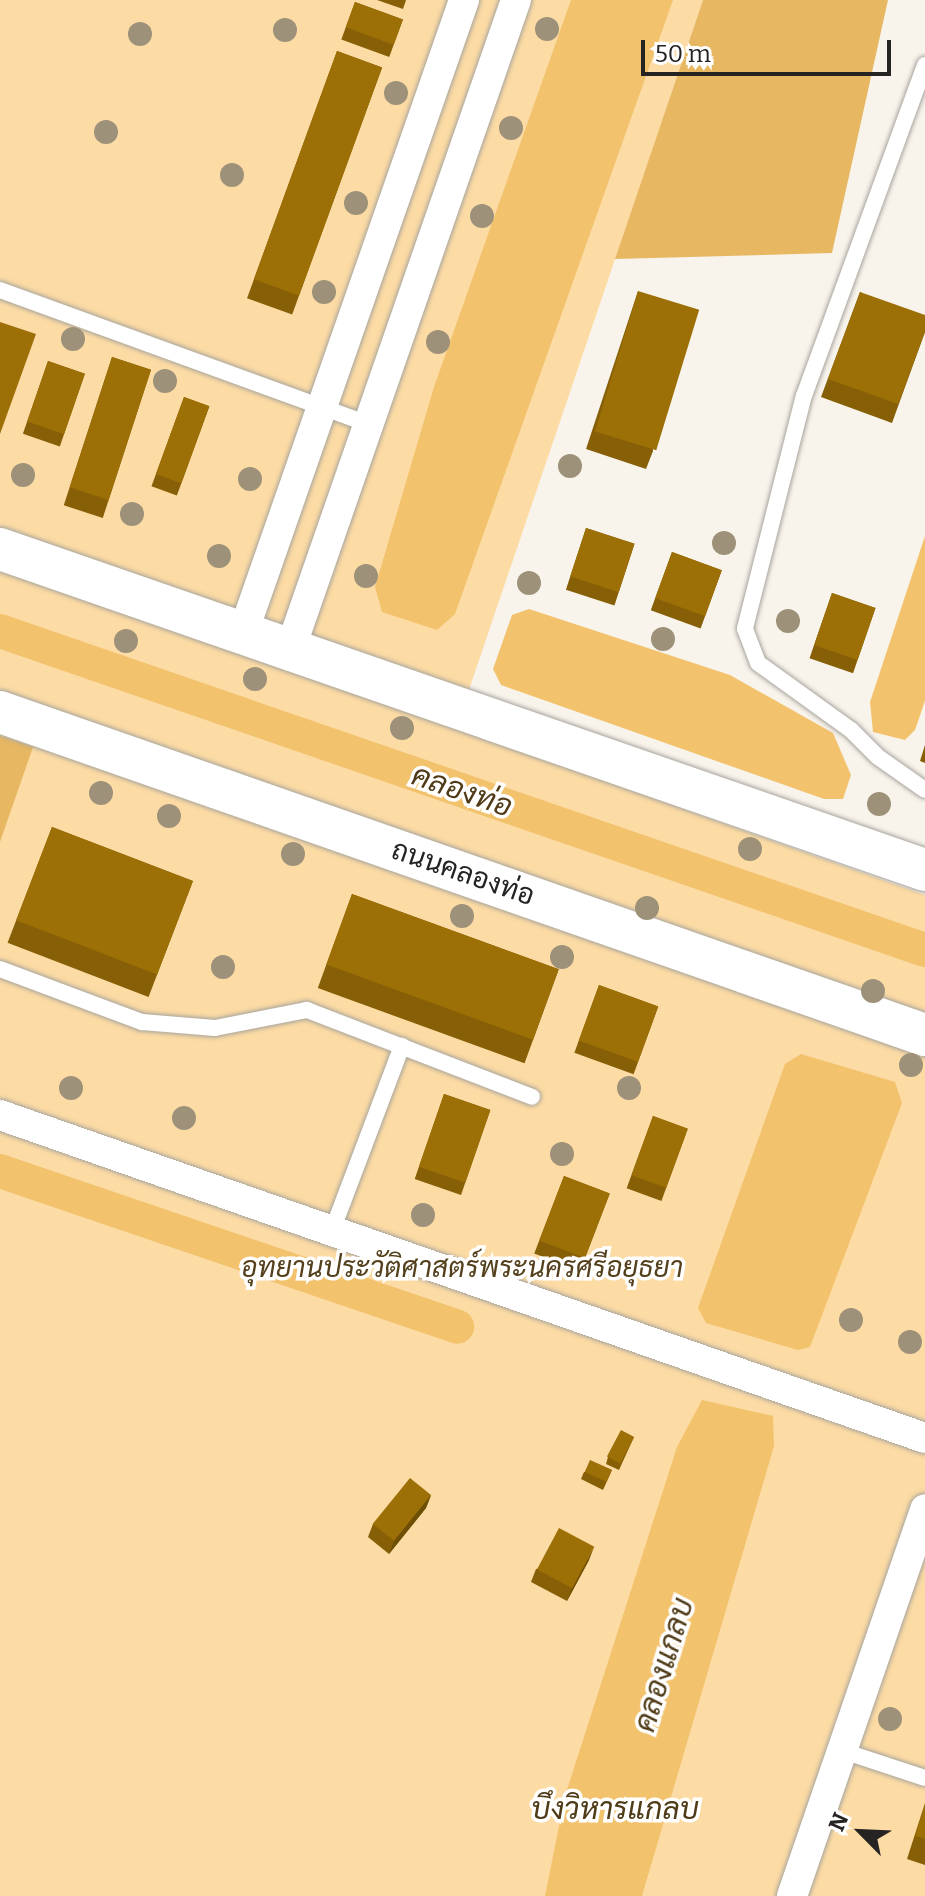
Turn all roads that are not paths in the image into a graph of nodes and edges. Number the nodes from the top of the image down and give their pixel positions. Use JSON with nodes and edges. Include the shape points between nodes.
{"nodes":[{"id":1,"x":464,"y":0,"type":"edge"},
{"id":2,"x":516,"y":0,"type":"edge"},
{"id":3,"x":925,"y":65,"type":"edge"},
{"id":4,"x":0,"y":290,"type":"edge"},
{"id":5,"x":321,"y":407,"type":"junction"},
{"id":6,"x":368,"y":424,"type":"junction"},
{"id":7,"x":0,"y":549,"type":"edge"},
{"id":8,"x":243,"y":633,"type":"junction"},
{"id":9,"x":290,"y":650,"type":"junction"},
{"id":10,"x":0,"y":712,"type":"edge"},
{"id":11,"x":925,"y":790,"type":"edge"},
{"id":12,"x":925,"y":870,"type":"edge"},
{"id":13,"x":0,"y":969,"type":"edge"},
{"id":14,"x":925,"y":1035,"type":"edge"},
{"id":15,"x":402,"y":1046,"type":"junction"},
{"id":16,"x":532,"y":1097,"type":"dead end"},
{"id":17,"x":0,"y":1115,"type":"edge"},
{"id":18,"x":332,"y":1231,"type":"junction"},
{"id":19,"x":925,"y":1438,"type":"edge"},
{"id":20,"x":925,"y":1509,"type":"edge"},
{"id":21,"x":840,"y":1750,"type":"junction"},
{"id":22,"x":925,"y":1778,"type":"edge"},
{"id":23,"x":792,"y":1896,"type":"edge"}],
"edges":[{"from":1,"to":5,"type":"street"},
{"from":2,"to":6,"type":"street"},
{"from":3,"to":11,"type":"lane","via":[[804,395],[745,629],[758,663]]},
{"from":4,"to":5,"type":"lane"},
{"from":5,"to":6,"type":"lane"},
{"from":5,"to":8,"type":"street"},
{"from":6,"to":9,"type":"street"},
{"from":7,"to":8,"type":"street"},
{"from":8,"to":9,"type":"street"},
{"from":9,"to":12,"type":"street"},
{"from":10,"to":14,"type":"street","name":"ถนนคลองท่อ"},
{"from":13,"to":15,"type":"lane","via":[[142,1022],[215,1028],[307,1010]]},
{"from":15,"to":16,"type":"lane"},
{"from":15,"to":18,"type":"lane"},
{"from":17,"to":18,"type":"street"},
{"from":18,"to":19,"type":"street"},
{"from":20,"to":21,"type":"street"},
{"from":21,"to":22,"type":"lane"},
{"from":21,"to":23,"type":"street"}]}
